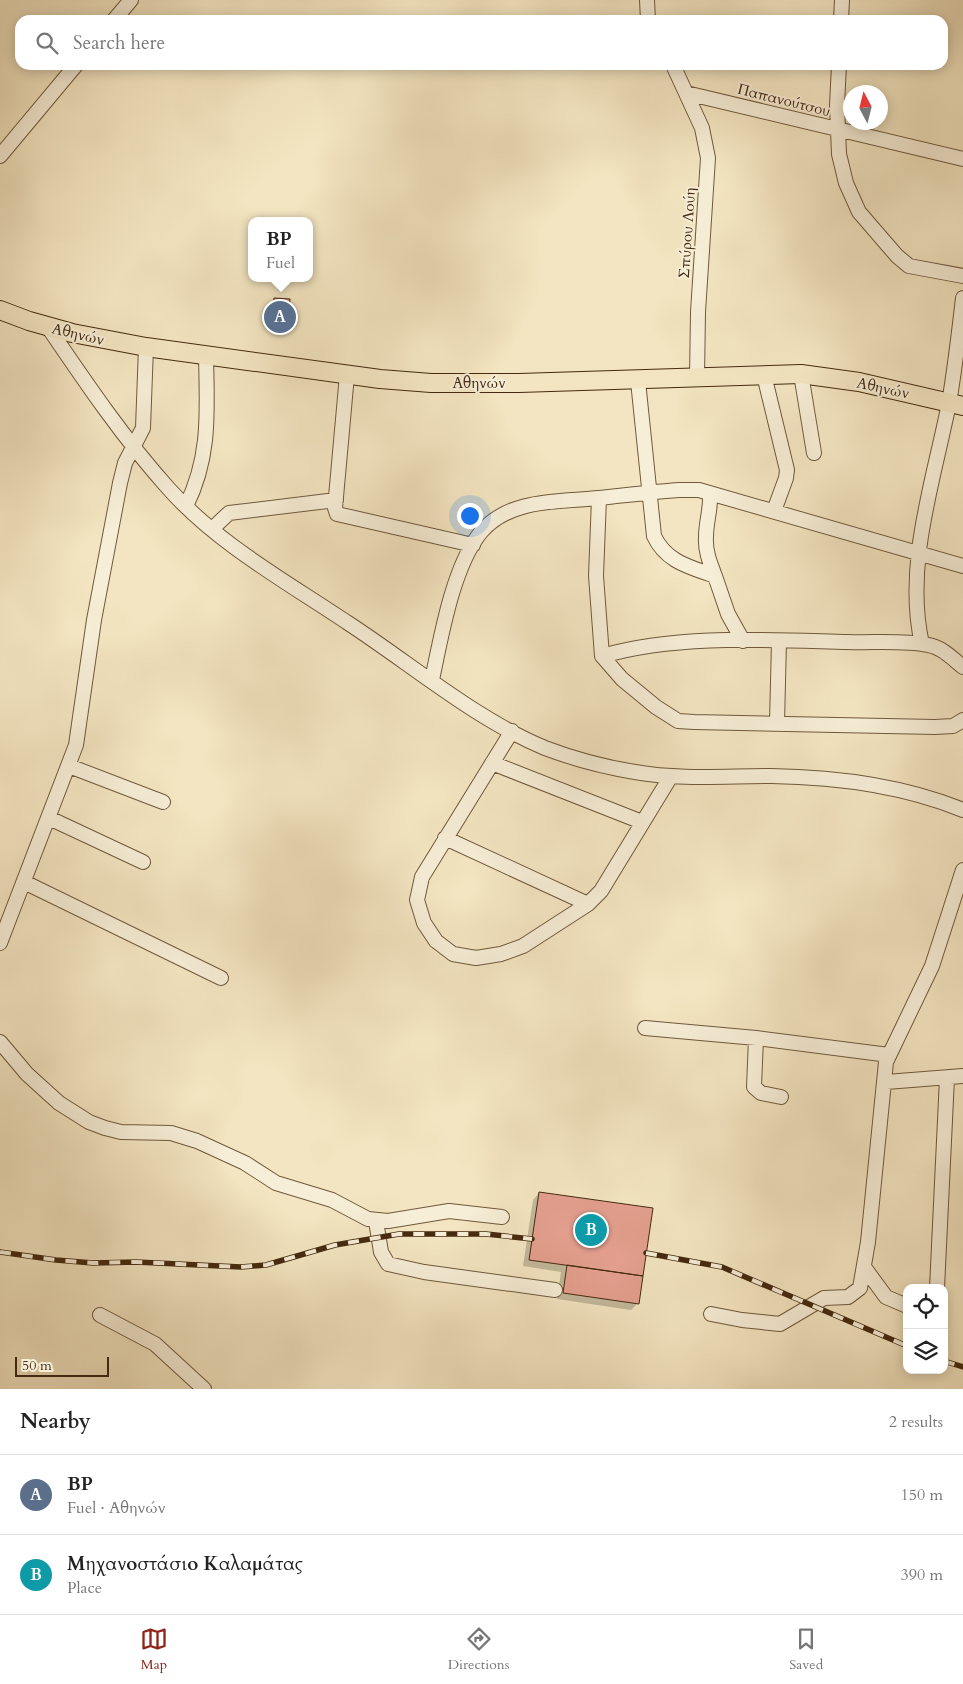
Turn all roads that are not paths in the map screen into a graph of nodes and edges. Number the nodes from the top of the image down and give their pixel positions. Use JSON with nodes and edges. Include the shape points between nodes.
{"nodes":[{"id":1,"x":130,"y":0,"type":"edge"},
{"id":2,"x":647,"y":0,"type":"edge"},
{"id":3,"x":842,"y":0,"type":"edge"},
{"id":4,"x":118,"y":15,"type":"edge"},
{"id":5,"x":648,"y":15,"type":"edge"},
{"id":6,"x":841,"y":15,"type":"edge"},
{"id":7,"x":72,"y":70,"type":"edge"},
{"id":8,"x":675,"y":70,"type":"edge"},
{"id":9,"x":839,"y":70,"type":"edge"},
{"id":10,"x":686,"y":93,"type":"junction"},
{"id":11,"x":837,"y":130,"type":"junction"},
{"id":12,"x":0,"y":156,"type":"edge"},
{"id":13,"x":963,"y":159,"type":"edge"},
{"id":14,"x":963,"y":276,"type":"edge"},
{"id":15,"x":963,"y":298,"type":"edge"},
{"id":16,"x":0,"y":310,"type":"edge"},
{"id":17,"x":48,"y":327,"type":"junction"},
{"id":18,"x":146,"y":347,"type":"junction"},
{"id":19,"x":206,"y":356,"type":"junction"},
{"id":20,"x":960,"y":356,"type":"edge"},
{"id":21,"x":801,"y":374,"type":"junction"},
{"id":22,"x":348,"y":375,"type":"junction"},
{"id":23,"x":764,"y":375,"type":"junction"},
{"id":24,"x":697,"y":378,"type":"junction"},
{"id":25,"x":638,"y":380,"type":"junction"},
{"id":26,"x":956,"y":404,"type":"edge"},
{"id":27,"x":135,"y":447,"type":"junction"},
{"id":28,"x":814,"y":453,"type":"dead end"},
{"id":29,"x":650,"y":492,"type":"junction"},
{"id":30,"x":710,"y":493,"type":"junction"},
{"id":31,"x":599,"y":498,"type":"junction"},
{"id":32,"x":336,"y":500,"type":"junction"},
{"id":33,"x":186,"y":506,"type":"junction"},
{"id":34,"x":774,"y":512,"type":"junction"},
{"id":35,"x":213,"y":528,"type":"junction"},
{"id":36,"x":473,"y":545,"type":"junction"},
{"id":37,"x":920,"y":555,"type":"junction"},
{"id":38,"x":963,"y":566,"type":"edge"},
{"id":39,"x":715,"y":576,"type":"junction"},
{"id":40,"x":779,"y":641,"type":"junction"},
{"id":41,"x":743,"y":642,"type":"junction"},
{"id":42,"x":922,"y":644,"type":"junction"},
{"id":43,"x":602,"y":656,"type":"junction"},
{"id":44,"x":963,"y":668,"type":"edge"},
{"id":45,"x":432,"y":680,"type":"junction"},
{"id":46,"x":963,"y":720,"type":"edge"},
{"id":47,"x":777,"y":723,"type":"junction"},
{"id":48,"x":512,"y":731,"type":"junction"},
{"id":49,"x":492,"y":763,"type":"junction"},
{"id":50,"x":69,"y":766,"type":"junction"},
{"id":51,"x":670,"y":776,"type":"junction"},
{"id":52,"x":163,"y":802,"type":"dead end"},
{"id":53,"x":963,"y":810,"type":"edge"},
{"id":54,"x":49,"y":818,"type":"junction"},
{"id":55,"x":642,"y":822,"type":"junction"},
{"id":56,"x":445,"y":838,"type":"junction"},
{"id":57,"x":143,"y":862,"type":"dead end"},
{"id":58,"x":963,"y":870,"type":"edge"},
{"id":59,"x":24,"y":882,"type":"junction"},
{"id":60,"x":588,"y":904,"type":"junction"},
{"id":61,"x":0,"y":943,"type":"edge"},
{"id":62,"x":221,"y":978,"type":"dead end"},
{"id":63,"x":645,"y":1028,"type":"dead end"},
{"id":64,"x":756,"y":1038,"type":"junction"},
{"id":65,"x":0,"y":1042,"type":"edge"},
{"id":66,"x":889,"y":1054,"type":"junction"},
{"id":67,"x":963,"y":1076,"type":"edge"},
{"id":68,"x":947,"y":1078,"type":"junction"},
{"id":69,"x":886,"y":1082,"type":"junction"},
{"id":70,"x":781,"y":1097,"type":"dead end"},
{"id":71,"x":502,"y":1217,"type":"dead end"},
{"id":72,"x":376,"y":1221,"type":"junction"},
{"id":73,"x":864,"y":1268,"type":"junction"},
{"id":74,"x":937,"y":1284,"type":"edge"},
{"id":75,"x":555,"y":1290,"type":"dead end"},
{"id":76,"x":903,"y":1304,"type":"edge"},
{"id":77,"x":711,"y":1314,"type":"dead end"},
{"id":78,"x":100,"y":1315,"type":"dead end"},
{"id":79,"x":204,"y":1389,"type":"edge"}],
"edges":[{"from":1,"to":4,"type":"street"},
{"from":2,"to":5,"type":"street"},
{"from":3,"to":6,"type":"street"},
{"from":7,"to":12,"type":"street"},
{"from":8,"to":10,"type":"street","name":"Σπύρου Λούη"},
{"from":9,"to":11,"type":"street"},
{"from":10,"to":11,"type":"street","name":"Παπανούτσου"},
{"from":10,"to":24,"type":"street","name":"Σπύρου Λούη","via":[[702,128],[708,158]]},
{"from":11,"to":13,"type":"street","name":"Παπανούτσου"},
{"from":11,"to":14,"type":"street","via":[[840,159],[854,203],[866,221],[909,266]]},
{"from":15,"to":20,"type":"street"},
{"from":16,"to":17,"type":"main road","name":"Αθηνών"},
{"from":17,"to":18,"type":"main road","name":"Αθηνών"},
{"from":17,"to":27,"type":"street"},
{"from":18,"to":19,"type":"main road","name":"Αθηνών"},
{"from":18,"to":27,"type":"street","via":[[145,420]]},
{"from":19,"to":22,"type":"main road","name":"Αθηνών"},
{"from":19,"to":33,"type":"street","via":[[205,450]]},
{"from":20,"to":26,"type":"street"},
{"from":21,"to":23,"type":"main road","name":"Αθηνών"},
{"from":21,"to":26,"type":"main road","name":"Αθηνών"},
{"from":21,"to":28,"type":"street"},
{"from":22,"to":25,"type":"main road","name":"Αθηνών","via":[[431,383]]},
{"from":22,"to":32,"type":"street"},
{"from":23,"to":24,"type":"main road","name":"Αθηνών"},
{"from":23,"to":34,"type":"street","via":[[787,470]]},
{"from":24,"to":25,"type":"main road","name":"Αθηνών"},
{"from":25,"to":29,"type":"street"},
{"from":26,"to":37,"type":"street"},
{"from":27,"to":33,"type":"street"},
{"from":27,"to":50,"type":"street","via":[[125,463],[120,483],[94,620],[80,724]]},
{"from":29,"to":30,"type":"street","via":[[689,489]]},
{"from":29,"to":31,"type":"street"},
{"from":29,"to":39,"type":"street","via":[[653,531],[663,552],[687,567]]},
{"from":30,"to":34,"type":"street"},
{"from":30,"to":39,"type":"street","via":[[711,512],[706,540]]},
{"from":31,"to":36,"type":"street","via":[[512,510],[487,526]]},
{"from":31,"to":43,"type":"street","via":[[596,576]]},
{"from":32,"to":35,"type":"street","via":[[229,513]]},
{"from":32,"to":36,"type":"street","via":[[336,512],[342,516]]},
{"from":33,"to":35,"type":"street"},
{"from":34,"to":37,"type":"street"},
{"from":35,"to":45,"type":"street","via":[[292,586]]},
{"from":36,"to":45,"type":"street","via":[[453,597]]},
{"from":37,"to":38,"type":"street"},
{"from":37,"to":42,"type":"street","via":[[918,621]]},
{"from":39,"to":41,"type":"street","via":[[728,614]]},
{"from":40,"to":41,"type":"street"},
{"from":40,"to":42,"type":"street"},
{"from":40,"to":47,"type":"street"},
{"from":41,"to":43,"type":"street","via":[[648,645]]},
{"from":42,"to":44,"type":"street","via":[[938,648]]},
{"from":43,"to":47,"type":"street","via":[[644,698],[678,721]]},
{"from":45,"to":48,"type":"street"},
{"from":46,"to":47,"type":"street","via":[[953,726],[940,727]]},
{"from":48,"to":49,"type":"street"},
{"from":48,"to":51,"type":"street","via":[[543,747],[578,759],[628,771]]},
{"from":49,"to":55,"type":"street"},
{"from":49,"to":56,"type":"street"},
{"from":50,"to":52,"type":"street"},
{"from":50,"to":54,"type":"street"},
{"from":51,"to":53,"type":"street","via":[[850,781],[906,792]]},
{"from":51,"to":55,"type":"street"},
{"from":54,"to":57,"type":"street"},
{"from":54,"to":59,"type":"street"},
{"from":55,"to":60,"type":"street","via":[[610,878]]},
{"from":56,"to":60,"type":"street"},
{"from":56,"to":60,"type":"street","via":[[422,877],[417,900],[424,923],[436,941],[453,954],[476,958],[523,946]]},
{"from":58,"to":66,"type":"street","via":[[932,966]]},
{"from":59,"to":61,"type":"street"},
{"from":59,"to":62,"type":"street"},
{"from":63,"to":64,"type":"street"},
{"from":64,"to":66,"type":"street"},
{"from":64,"to":70,"type":"street","via":[[754,1088],[761,1093]]},
{"from":65,"to":72,"type":"street","via":[[44,1090],[89,1122],[121,1132],[171,1133],[197,1141],[245,1163],[276,1183],[332,1200]]},
{"from":66,"to":69,"type":"street"},
{"from":67,"to":68,"type":"street"},
{"from":68,"to":69,"type":"street"},
{"from":68,"to":74,"type":"street"},
{"from":69,"to":73,"type":"street"},
{"from":71,"to":72,"type":"street","via":[[449,1210]]},
{"from":72,"to":75,"type":"street","via":[[381,1252],[388,1264]]},
{"from":73,"to":76,"type":"street","via":[[886,1297]]},
{"from":73,"to":77,"type":"street","via":[[861,1286],[856,1292],[843,1298],[824,1298],[780,1324]]},
{"from":78,"to":79,"type":"street","via":[[155,1344]]}]}
